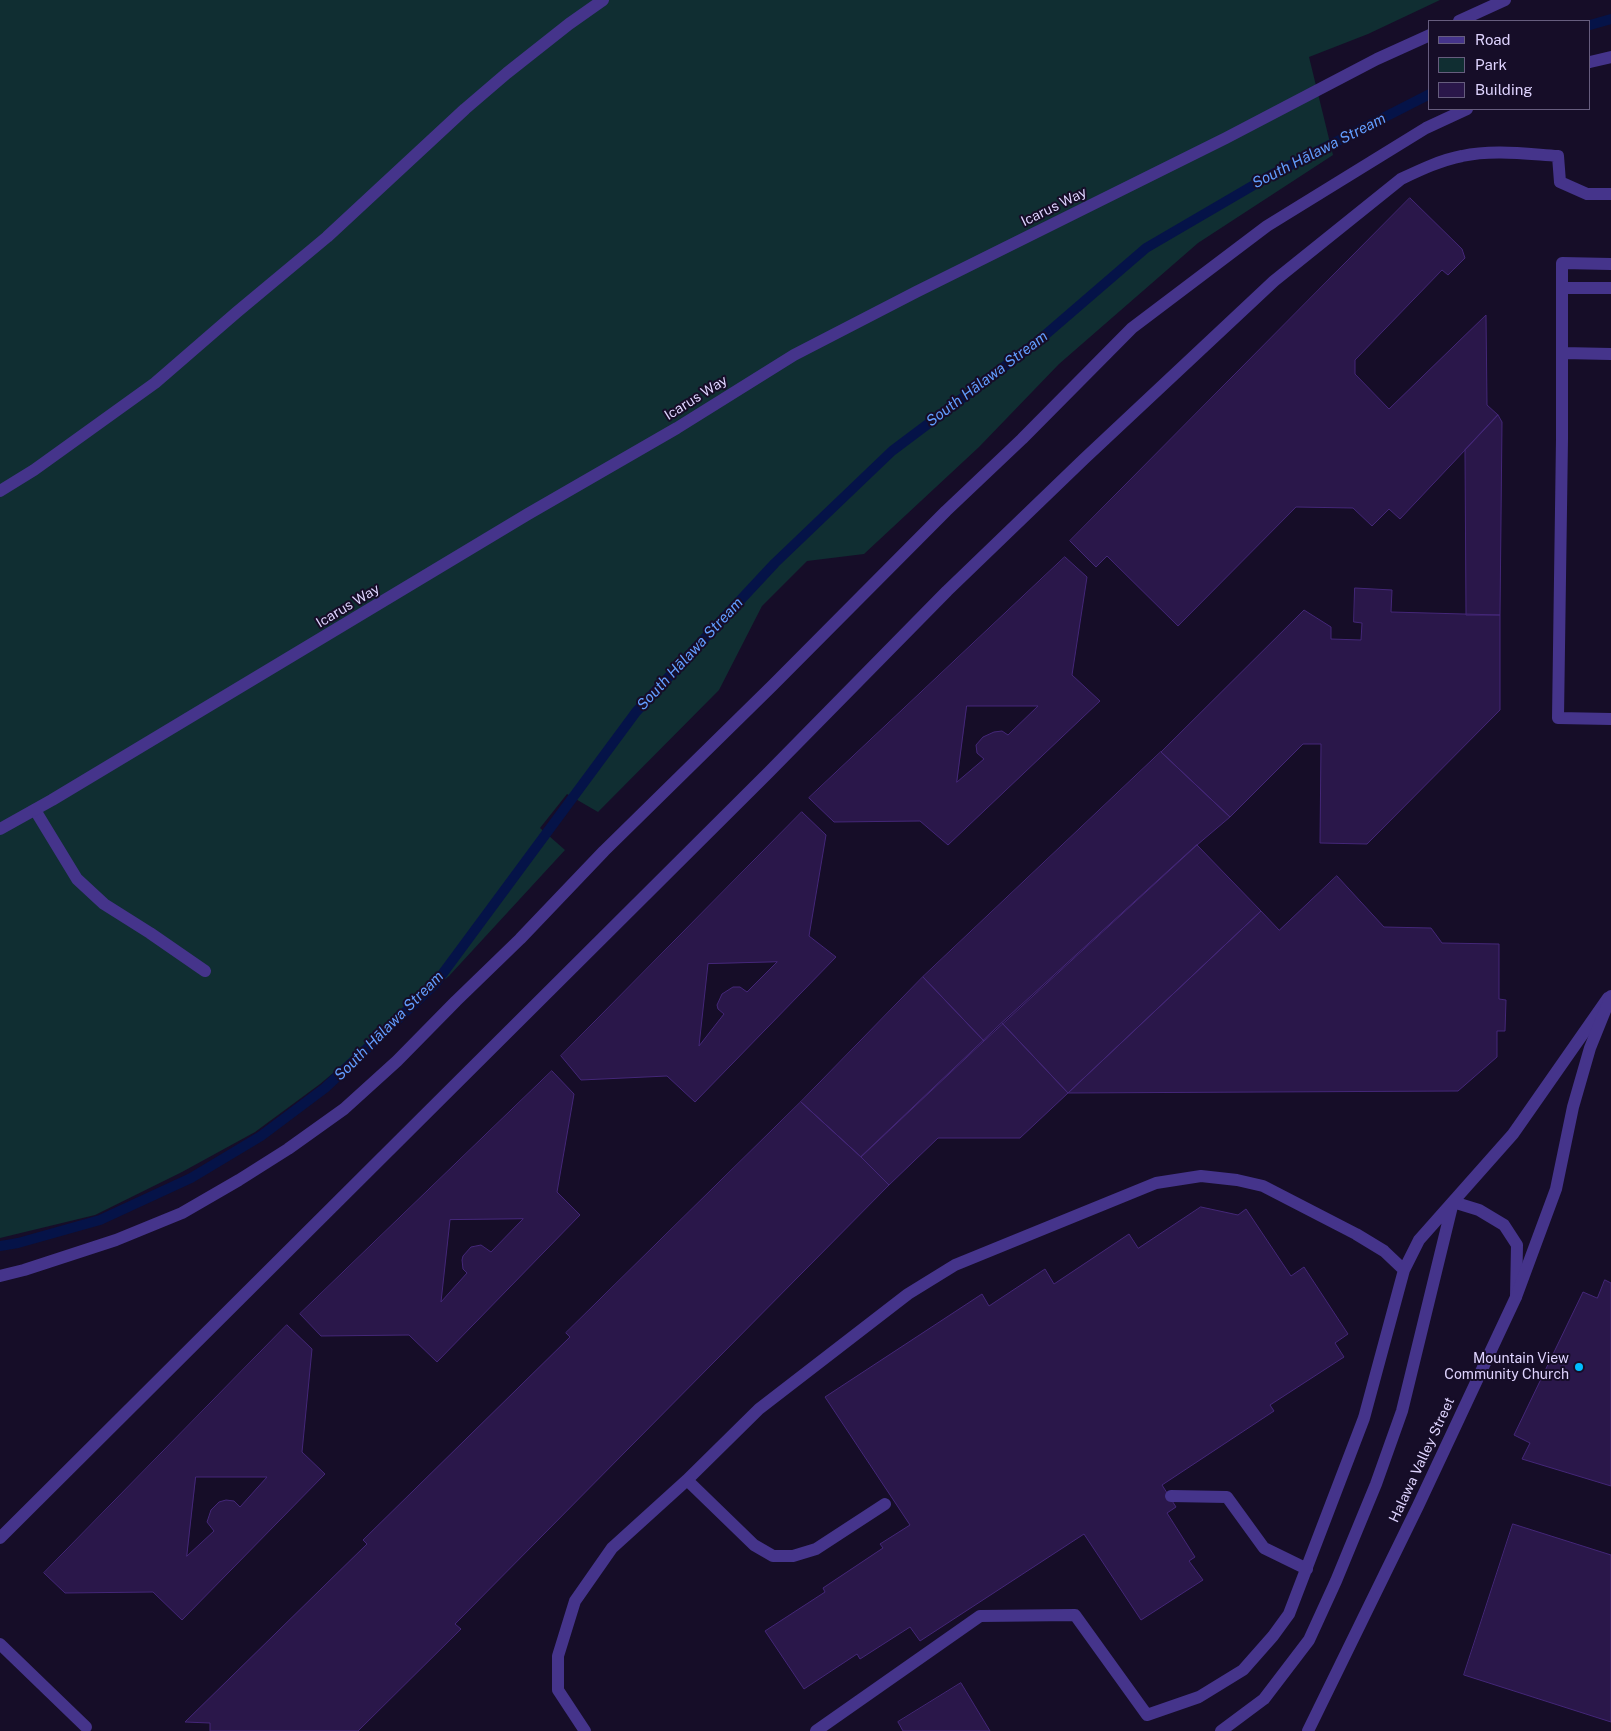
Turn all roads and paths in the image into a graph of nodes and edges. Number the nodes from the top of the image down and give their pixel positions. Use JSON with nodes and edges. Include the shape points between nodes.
{"nodes":[{"id":1,"x":603,"y":0,"type":"edge"},
{"id":2,"x":1505,"y":0,"type":"edge"},
{"id":3,"x":1461,"y":20,"type":"edge"},
{"id":4,"x":1428,"y":36,"type":"edge"},
{"id":5,"x":1611,"y":57,"type":"edge"},
{"id":6,"x":1591,"y":62,"type":"edge"},
{"id":7,"x":1464,"y":110,"type":"edge"},
{"id":8,"x":1611,"y":194,"type":"edge"},
{"id":9,"x":1611,"y":264,"type":"edge"},
{"id":10,"x":1562,"y":288,"type":"junction"},
{"id":11,"x":1611,"y":288,"type":"edge"},
{"id":12,"x":1563,"y":353,"type":"junction"},
{"id":13,"x":1611,"y":354,"type":"edge"},
{"id":14,"x":0,"y":491,"type":"edge"},
{"id":15,"x":1611,"y":719,"type":"edge"},
{"id":16,"x":35,"y":810,"type":"junction"},
{"id":17,"x":0,"y":829,"type":"edge"},
{"id":18,"x":205,"y":972,"type":"dead end"},
{"id":19,"x":1611,"y":994,"type":"edge"},
{"id":20,"x":1453,"y":1202,"type":"junction"},
{"id":21,"x":1404,"y":1270,"type":"junction"},
{"id":22,"x":0,"y":1276,"type":"edge"},
{"id":23,"x":1516,"y":1297,"type":"junction"},
{"id":24,"x":687,"y":1480,"type":"junction"},
{"id":25,"x":1172,"y":1496,"type":"dead end"},
{"id":26,"x":884,"y":1504,"type":"dead end"},
{"id":27,"x":0,"y":1538,"type":"edge"},
{"id":28,"x":1307,"y":1569,"type":"junction"},
{"id":29,"x":0,"y":1644,"type":"edge"},
{"id":30,"x":86,"y":1727,"type":"dead end"},
{"id":31,"x":584,"y":1731,"type":"edge"},
{"id":32,"x":816,"y":1731,"type":"edge"},
{"id":33,"x":1221,"y":1731,"type":"edge"},
{"id":34,"x":1308,"y":1731,"type":"edge"}],
"edges":[{"from":1,"to":14,"type":"street","via":[[472,103],[327,237],[155,383]]},
{"from":2,"to":3,"type":"street"},
{"from":4,"to":16,"type":"street","name":"Icarus Way","via":[[794,355]]},
{"from":5,"to":6,"type":"street"},
{"from":7,"to":22,"type":"street","via":[[1426,128],[1267,226],[1132,328],[604,851],[520,939],[344,1109],[288,1149],[182,1213],[116,1240]]},
{"from":8,"to":27,"type":"street","via":[[1587,194],[1560,182],[1558,156],[1506,152],[1462,156],[1400,179],[1274,281],[947,591]]},
{"from":9,"to":10,"type":"street","via":[[1562,263]]},
{"from":10,"to":11,"type":"street"},
{"from":10,"to":12,"type":"street"},
{"from":12,"to":13,"type":"street"},
{"from":12,"to":15,"type":"street","via":[[1558,718]]},
{"from":16,"to":17,"type":"street","name":"Icarus Way"},
{"from":16,"to":18,"type":"street","via":[[77,879],[104,904]]},
{"from":19,"to":20,"type":"street","via":[[1513,1134]]},
{"from":19,"to":23,"type":"street","name":"Halawa Valley Street","via":[[1590,1048],[1573,1107],[1556,1189]]},
{"from":20,"to":21,"type":"street","via":[[1419,1240]]},
{"from":20,"to":23,"type":"street","via":[[1479,1210],[1504,1225],[1517,1245]]},
{"from":20,"to":33,"type":"street","via":[[1402,1411],[1336,1581],[1309,1640],[1264,1699]]},
{"from":21,"to":24,"type":"street","via":[[1384,1251],[1356,1234],[1263,1186],[1201,1176],[1156,1184],[955,1265],[908,1294],[759,1409]]},
{"from":21,"to":28,"type":"street","via":[[1364,1418]]},
{"from":23,"to":34,"type":"street","name":"Halawa Valley Street"},
{"from":24,"to":26,"type":"street","via":[[754,1545],[773,1556],[793,1556],[816,1549]]},
{"from":24,"to":31,"type":"street","via":[[612,1548],[575,1601],[558,1656],[558,1690]]},
{"from":25,"to":28,"type":"street","via":[[1227,1497],[1264,1548]]},
{"from":28,"to":32,"type":"street","via":[[1289,1614],[1243,1670],[1198,1697],[1147,1715],[1075,1615],[980,1616]]},
{"from":29,"to":30,"type":"street"}]}
